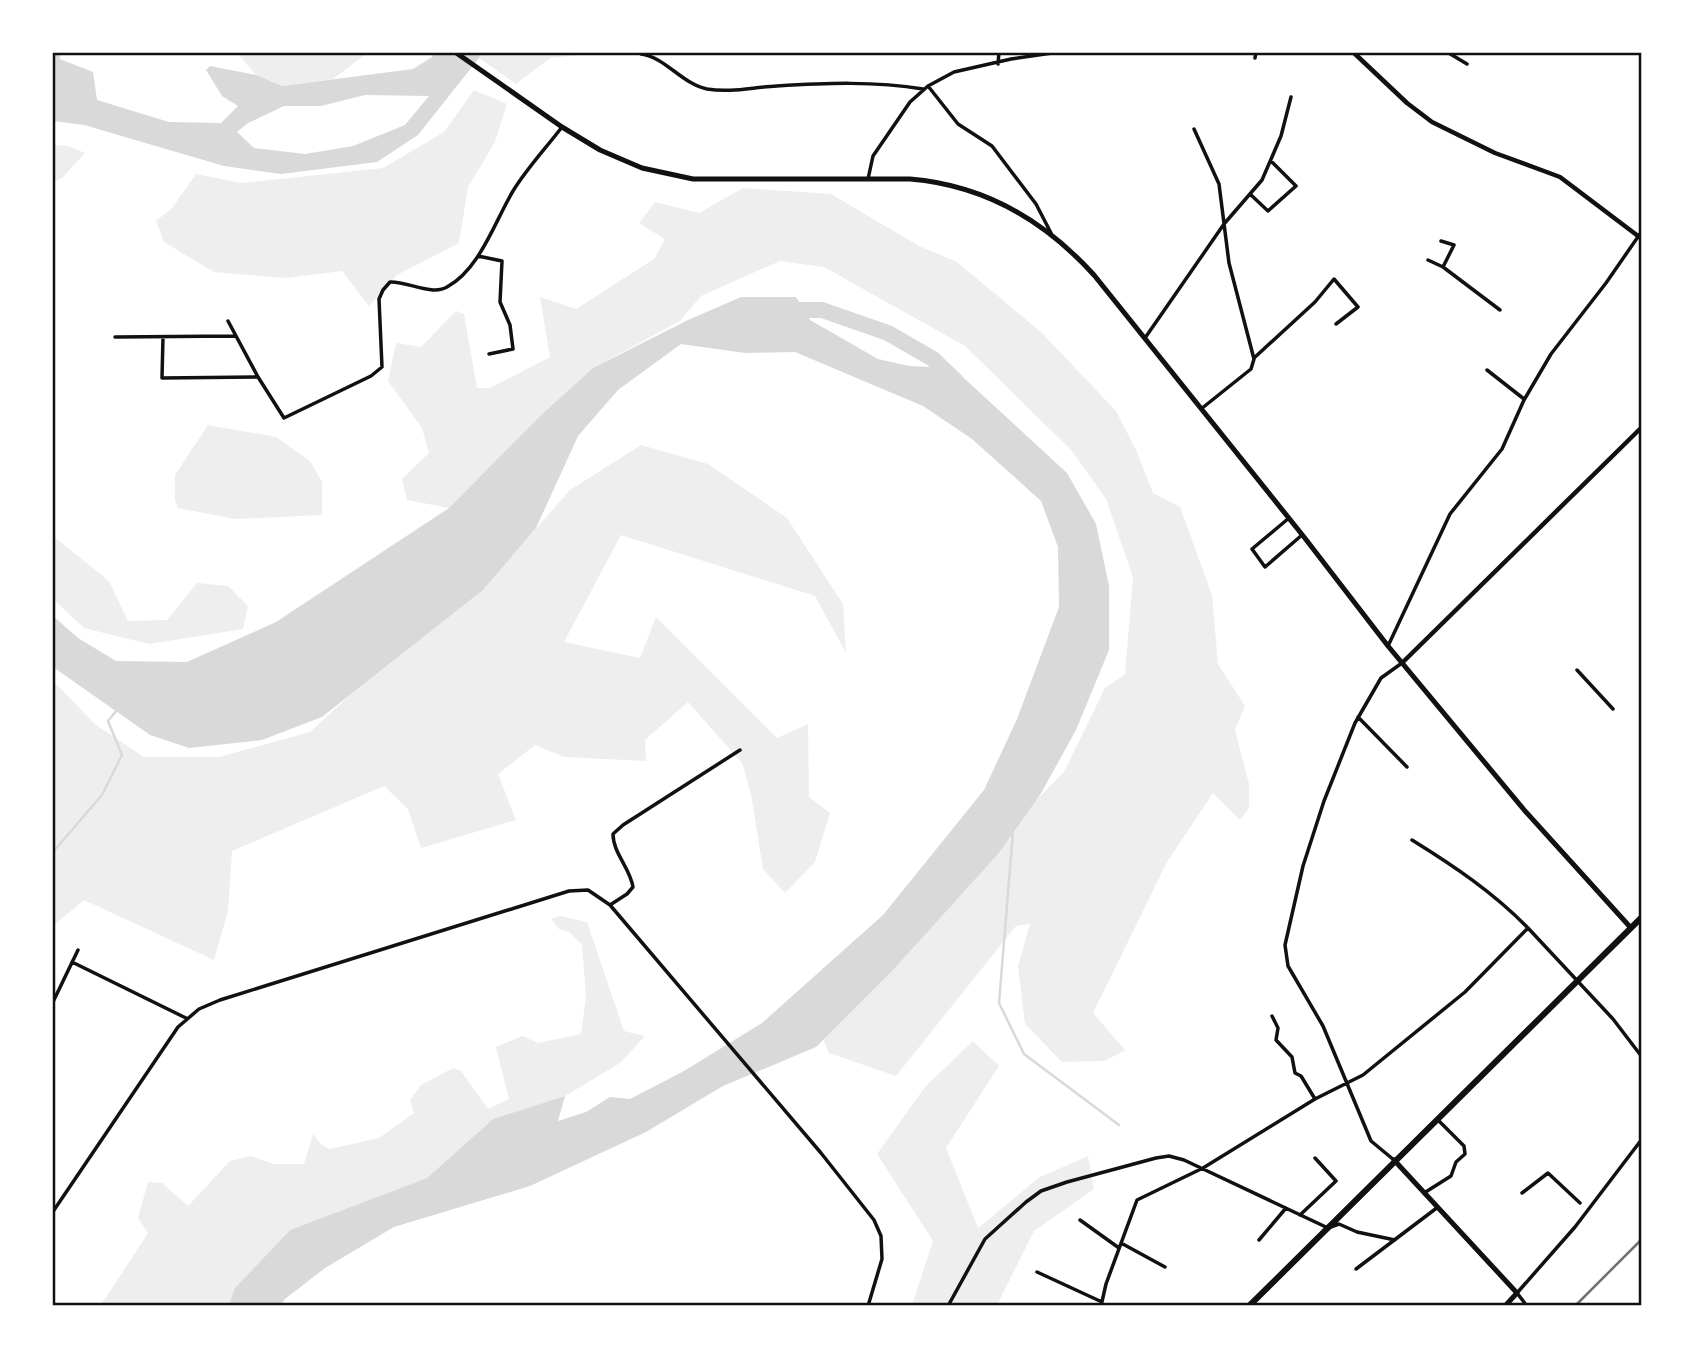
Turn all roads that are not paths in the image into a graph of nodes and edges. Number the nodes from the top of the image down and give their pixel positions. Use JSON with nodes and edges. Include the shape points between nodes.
{"nodes":[{"id":1,"x":455,"y":52,"type":"edge"},
{"id":2,"x":999,"y":52,"type":"edge"},
{"id":3,"x":1059,"y":52,"type":"edge"},
{"id":4,"x":1353,"y":52,"type":"edge"},
{"id":5,"x":1447,"y":52,"type":"edge"},
{"id":6,"x":640,"y":54,"type":"edge"},
{"id":7,"x":998,"y":64,"type":"junction"},
{"id":8,"x":1467,"y":64,"type":"dead end"},
{"id":9,"x":925,"y":88,"type":"junction"},
{"id":10,"x":1291,"y":97,"type":"dead end"},
{"id":11,"x":562,"y":127,"type":"junction"},
{"id":12,"x":1194,"y":129,"type":"dead end"},
{"id":13,"x":1271,"y":161,"type":"junction"},
{"id":14,"x":868,"y":179,"type":"junction"},
{"id":15,"x":1250,"y":194,"type":"junction"},
{"id":16,"x":1224,"y":224,"type":"junction"},
{"id":17,"x":1051,"y":233,"type":"junction"},
{"id":18,"x":1640,"y":235,"type":"edge"},
{"id":19,"x":1440,"y":241,"type":"dead end"},
{"id":20,"x":478,"y":256,"type":"junction"},
{"id":21,"x":1428,"y":260,"type":"dead end"},
{"id":22,"x":1443,"y":267,"type":"junction"},
{"id":23,"x":1500,"y":310,"type":"dead end"},
{"id":24,"x":228,"y":321,"type":"dead end"},
{"id":25,"x":1336,"y":324,"type":"dead end"},
{"id":26,"x":236,"y":336,"type":"junction"},
{"id":27,"x":115,"y":337,"type":"dead end"},
{"id":28,"x":163,"y":337,"type":"junction"},
{"id":29,"x":1144,"y":339,"type":"junction"},
{"id":30,"x":489,"y":354,"type":"dead end"},
{"id":31,"x":1254,"y":359,"type":"junction"},
{"id":32,"x":1487,"y":370,"type":"dead end"},
{"id":33,"x":258,"y":377,"type":"junction"},
{"id":34,"x":1524,"y":400,"type":"junction"},
{"id":35,"x":1201,"y":409,"type":"junction"},
{"id":36,"x":1642,"y":427,"type":"edge"},
{"id":37,"x":1289,"y":519,"type":"junction"},
{"id":38,"x":1302,"y":535,"type":"junction"},
{"id":39,"x":1388,"y":646,"type":"junction"},
{"id":40,"x":1402,"y":663,"type":"junction"},
{"id":41,"x":1577,"y":670,"type":"dead end"},
{"id":42,"x":1613,"y":709,"type":"dead end"},
{"id":43,"x":1358,"y":717,"type":"junction"},
{"id":44,"x":740,"y":750,"type":"dead end"},
{"id":45,"x":1407,"y":767,"type":"dead end"},
{"id":46,"x":1412,"y":840,"type":"dead end"},
{"id":47,"x":610,"y":905,"type":"junction"},
{"id":48,"x":1642,"y":917,"type":"edge"},
{"id":49,"x":1528,"y":928,"type":"junction"},
{"id":50,"x":1631,"y":928,"type":"junction"},
{"id":51,"x":78,"y":950,"type":"dead end"},
{"id":52,"x":72,"y":962,"type":"junction"},
{"id":53,"x":1576,"y":980,"type":"junction"},
{"id":54,"x":52,"y":1004,"type":"edge"},
{"id":55,"x":1272,"y":1016,"type":"dead end"},
{"id":56,"x":186,"y":1018,"type":"junction"},
{"id":57,"x":1642,"y":1057,"type":"edge"},
{"id":58,"x":1347,"y":1083,"type":"junction"},
{"id":59,"x":1315,"y":1099,"type":"junction"},
{"id":60,"x":1437,"y":1118,"type":"junction"},
{"id":61,"x":1642,"y":1139,"type":"edge"},
{"id":62,"x":1315,"y":1158,"type":"dead end"},
{"id":63,"x":1394,"y":1160,"type":"junction"},
{"id":64,"x":1203,"y":1168,"type":"junction"},
{"id":65,"x":1522,"y":1192,"type":"dead end"},
{"id":66,"x":1424,"y":1193,"type":"junction"},
{"id":67,"x":1580,"y":1203,"type":"dead end"},
{"id":68,"x":1286,"y":1208,"type":"junction"},
{"id":69,"x":1438,"y":1208,"type":"junction"},
{"id":70,"x":52,"y":1213,"type":"edge"},
{"id":71,"x":1300,"y":1215,"type":"junction"},
{"id":72,"x":1080,"y":1220,"type":"dead end"},
{"id":73,"x":1328,"y":1228,"type":"junction"},
{"id":74,"x":1259,"y":1240,"type":"dead end"},
{"id":75,"x":1395,"y":1240,"type":"junction"},
{"id":76,"x":1121,"y":1243,"type":"junction"},
{"id":77,"x":1119,"y":1248,"type":"junction"},
{"id":78,"x":1165,"y":1267,"type":"dead end"},
{"id":79,"x":1356,"y":1269,"type":"dead end"},
{"id":80,"x":1037,"y":1272,"type":"dead end"},
{"id":81,"x":1517,"y":1293,"type":"junction"},
{"id":82,"x":1101,"y":1304,"type":"edge"},
{"id":83,"x":868,"y":1306,"type":"edge"},
{"id":84,"x":948,"y":1306,"type":"edge"},
{"id":85,"x":1249,"y":1306,"type":"edge"},
{"id":86,"x":1505,"y":1306,"type":"edge"},
{"id":87,"x":1527,"y":1306,"type":"edge"}],
"edges":[{"from":1,"to":11,"type":"main road"},
{"from":2,"to":7,"type":"street"},
{"from":3,"to":7,"type":"street"},
{"from":4,"to":18,"type":"street","via":[[1432,122],[1495,153],[1560,177]]},
{"from":5,"to":8,"type":"street"},
{"from":6,"to":9,"type":"street","via":[[705,89],[890,84]]},
{"from":7,"to":9,"type":"street","via":[[954,72]]},
{"from":9,"to":14,"type":"street","via":[[873,156]]},
{"from":9,"to":17,"type":"street","via":[[958,124],[992,146],[1036,204]]},
{"from":10,"to":13,"type":"street"},
{"from":11,"to":14,"type":"main road","via":[[624,162],[669,175],[693,179]]},
{"from":11,"to":20,"type":"street","via":[[514,189]]},
{"from":12,"to":16,"type":"street","via":[[1219,184]]},
{"from":13,"to":15,"type":"street"},
{"from":13,"to":15,"type":"street","via":[[1296,186],[1268,211]]},
{"from":14,"to":17,"type":"main road","via":[[936,181],[964,188],[1025,215]]},
{"from":15,"to":16,"type":"street"},
{"from":16,"to":29,"type":"street"},
{"from":16,"to":31,"type":"street","via":[[1229,263]]},
{"from":17,"to":29,"type":"main road","via":[[1087,268]]},
{"from":18,"to":34,"type":"street","via":[[1551,354]]},
{"from":19,"to":22,"type":"street","via":[[1454,245]]},
{"from":20,"to":30,"type":"street","via":[[502,261],[500,302],[510,325],[513,349]]},
{"from":20,"to":33,"type":"street","via":[[447,288],[390,282],[379,299],[382,366],[370,376],[284,418]]},
{"from":21,"to":22,"type":"street"},
{"from":22,"to":23,"type":"street"},
{"from":24,"to":26,"type":"street"},
{"from":25,"to":31,"type":"street","via":[[1358,307],[1334,279]]},
{"from":26,"to":28,"type":"street"},
{"from":26,"to":33,"type":"street"},
{"from":27,"to":28,"type":"street"},
{"from":28,"to":33,"type":"street","via":[[162,378]]},
{"from":29,"to":35,"type":"main road"},
{"from":31,"to":35,"type":"street","via":[[1251,369]]},
{"from":32,"to":34,"type":"street"},
{"from":34,"to":39,"type":"street","via":[[1502,449],[1450,514]]},
{"from":35,"to":37,"type":"main road"},
{"from":36,"to":40,"type":"street"},
{"from":37,"to":38,"type":"main road"},
{"from":37,"to":38,"type":"street","via":[[1252,549],[1265,567]]},
{"from":38,"to":39,"type":"main road"},
{"from":39,"to":40,"type":"main road"},
{"from":40,"to":43,"type":"street","via":[[1381,678]]},
{"from":40,"to":50,"type":"main road","via":[[1525,811]]},
{"from":41,"to":42,"type":"street"},
{"from":43,"to":45,"type":"street"},
{"from":43,"to":58,"type":"street","via":[[1303,866],[1285,945],[1287,966],[1323,1026]]},
{"from":44,"to":47,"type":"street","via":[[612,834],[632,887]]},
{"from":46,"to":49,"type":"street","via":[[1493,894]]},
{"from":47,"to":56,"type":"street","via":[[588,890],[569,891],[220,1000]]},
{"from":47,"to":83,"type":"street","via":[[874,1220],[881,1236],[882,1259]]},
{"from":48,"to":50,"type":"highway"},
{"from":49,"to":53,"type":"street"},
{"from":49,"to":58,"type":"street","via":[[1465,992]]},
{"from":50,"to":53,"type":"highway"},
{"from":51,"to":52,"type":"street"},
{"from":52,"to":54,"type":"street"},
{"from":52,"to":56,"type":"street"},
{"from":53,"to":57,"type":"street"},
{"from":53,"to":60,"type":"highway"},
{"from":55,"to":59,"type":"street","via":[[1278,1028],[1276,1040],[1292,1057],[1295,1073]]},
{"from":56,"to":70,"type":"street"},
{"from":58,"to":59,"type":"street"},
{"from":58,"to":63,"type":"street","via":[[1371,1141]]},
{"from":59,"to":64,"type":"street"},
{"from":60,"to":63,"type":"highway"},
{"from":60,"to":66,"type":"street","via":[[1464,1146],[1465,1154],[1451,1176]]},
{"from":61,"to":81,"type":"street"},
{"from":62,"to":71,"type":"street","via":[[1336,1181]]},
{"from":63,"to":66,"type":"main road"},
{"from":63,"to":73,"type":"highway"},
{"from":64,"to":68,"type":"street"},
{"from":64,"to":76,"type":"street","via":[[1137,1200]]},
{"from":64,"to":84,"type":"street","via":[[1169,1156],[1041,1192],[985,1239]]},
{"from":65,"to":67,"type":"street","via":[[1548,1172]]},
{"from":66,"to":69,"type":"main road"},
{"from":68,"to":71,"type":"street"},
{"from":68,"to":74,"type":"street"},
{"from":69,"to":75,"type":"street"},
{"from":69,"to":81,"type":"main road"},
{"from":71,"to":73,"type":"street"},
{"from":72,"to":77,"type":"street"},
{"from":73,"to":75,"type":"street","via":[[1339,1224],[1357,1233]]},
{"from":73,"to":85,"type":"highway"},
{"from":75,"to":79,"type":"street"},
{"from":76,"to":77,"type":"street"},
{"from":76,"to":78,"type":"street"},
{"from":77,"to":82,"type":"street"},
{"from":80,"to":82,"type":"street"},
{"from":81,"to":86,"type":"main road"},
{"from":81,"to":87,"type":"street"}]}
